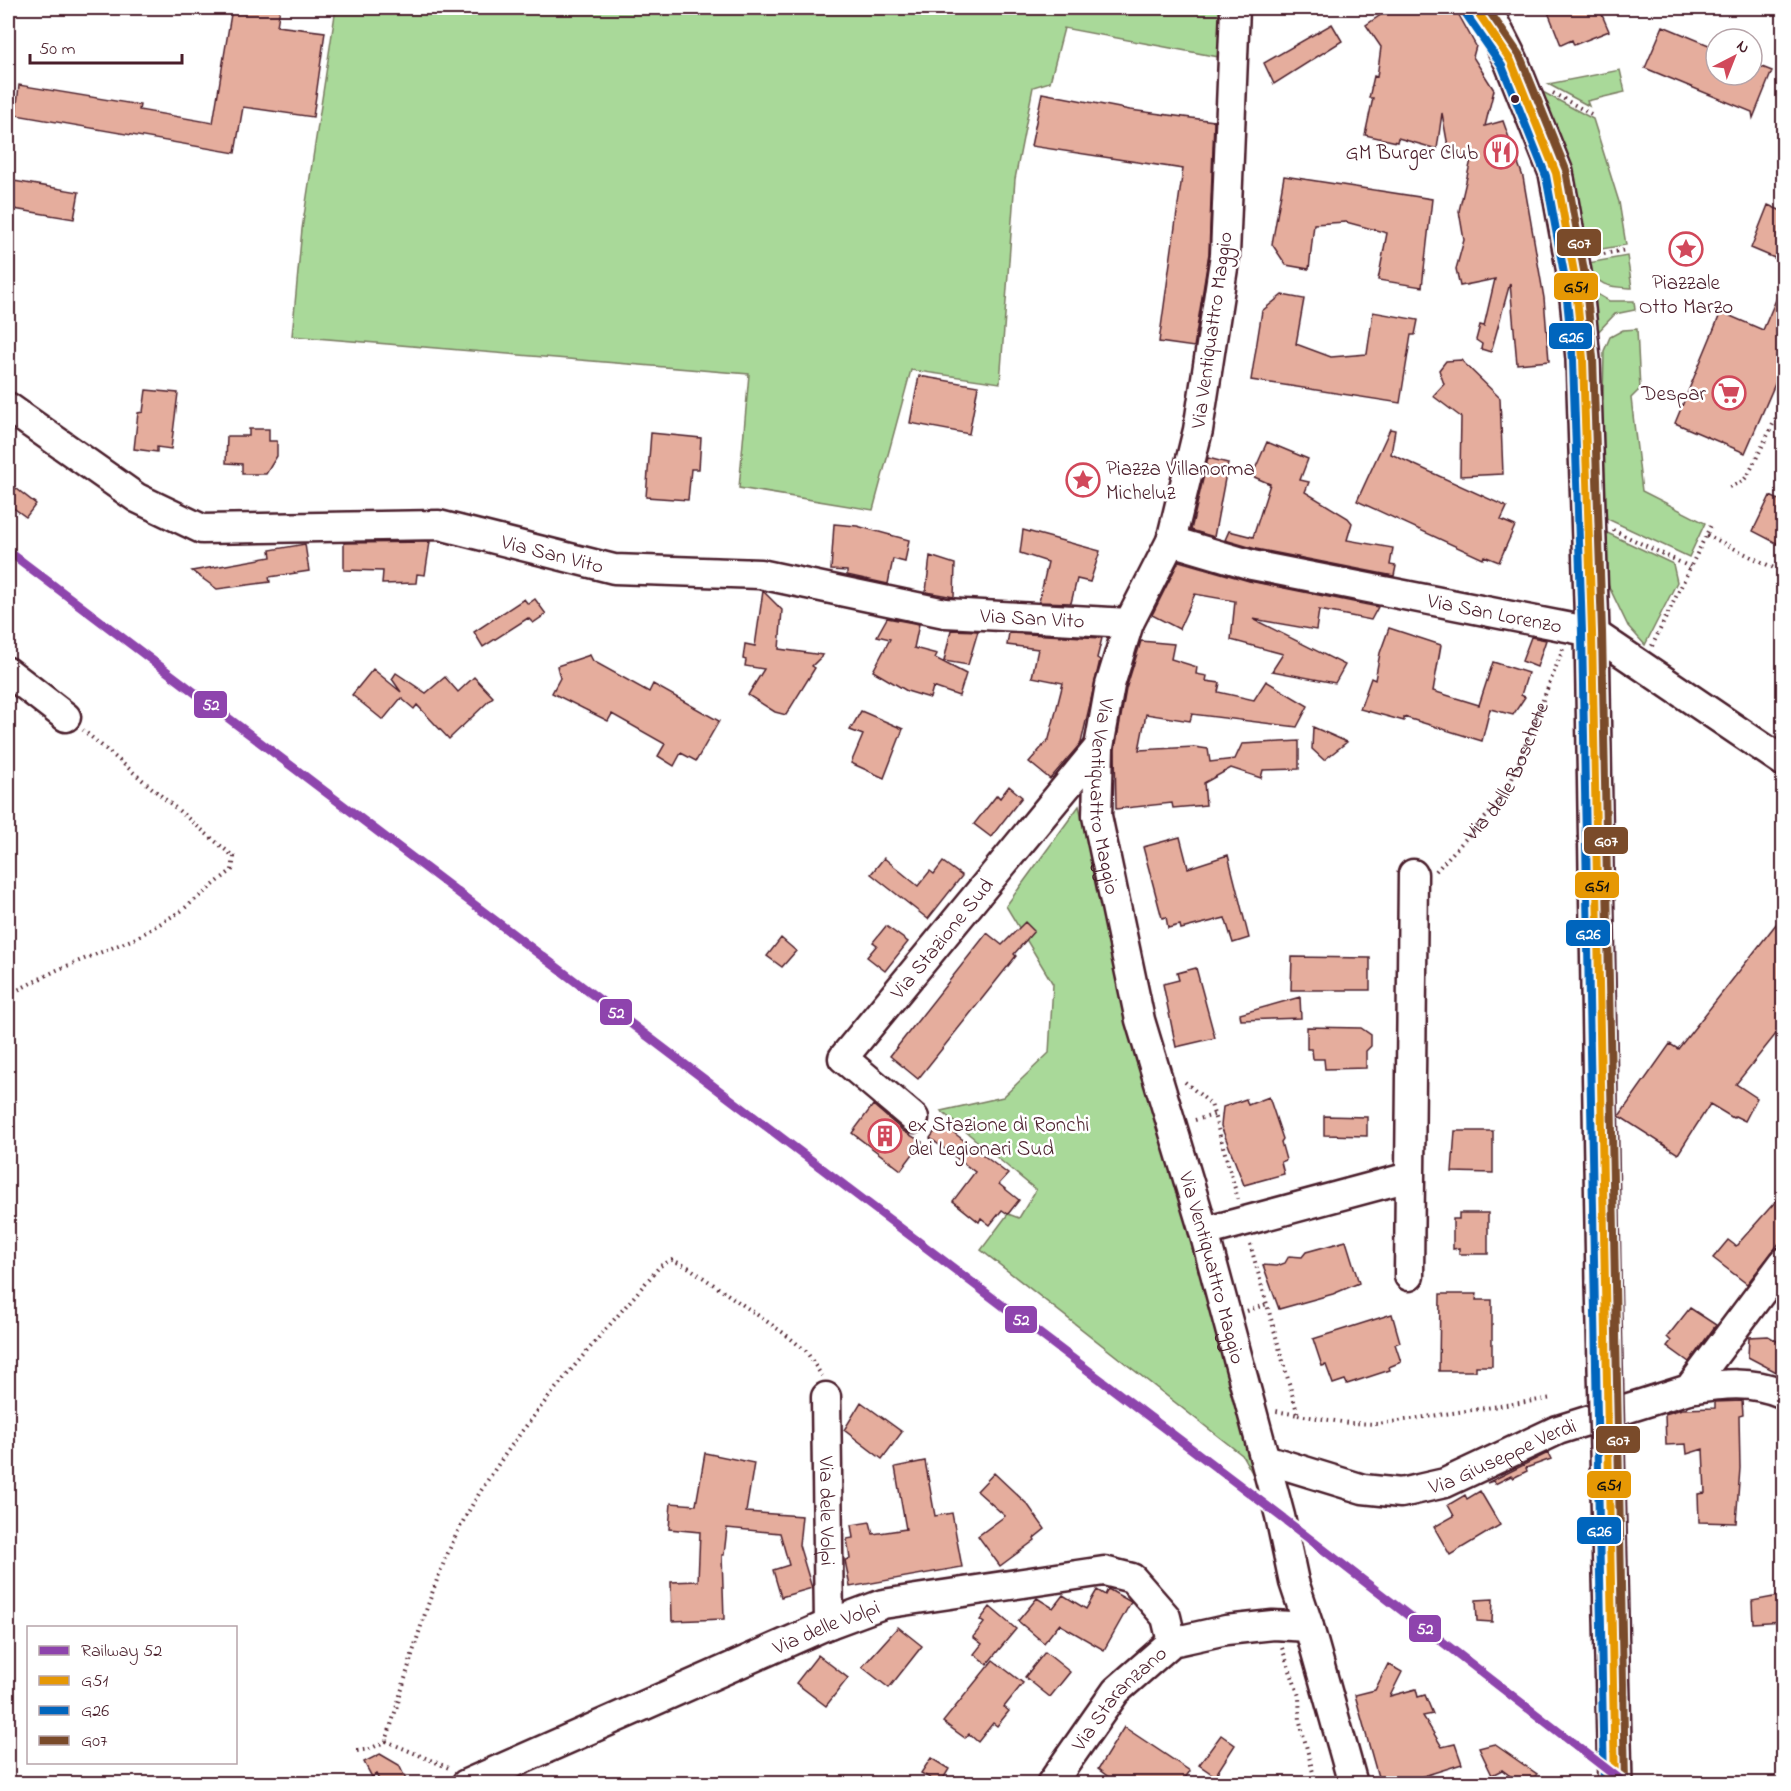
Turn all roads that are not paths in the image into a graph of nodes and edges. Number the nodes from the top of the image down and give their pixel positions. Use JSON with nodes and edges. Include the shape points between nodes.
{"nodes":[{"id":1,"x":1235,"y":8,"type":"edge"},
{"id":2,"x":1475,"y":8,"type":"edge"},
{"id":3,"x":1484,"y":8,"type":"edge"},
{"id":4,"x":1514,"y":67,"type":"junction"},
{"id":5,"x":8,"y":407,"type":"edge"},
{"id":6,"x":1171,"y":541,"type":"junction"},
{"id":7,"x":1129,"y":623,"type":"junction"},
{"id":8,"x":1580,"y":630,"type":"junction"},
{"id":9,"x":8,"y":672,"type":"edge"},
{"id":10,"x":66,"y":717,"type":"road end"},
{"id":11,"x":1098,"y":747,"type":"junction"},
{"id":12,"x":1784,"y":762,"type":"edge"},
{"id":13,"x":1413,"y":885,"type":"road end"},
{"id":14,"x":914,"y":1118,"type":"dead end"},
{"id":15,"x":1408,"y":1177,"type":"junction"},
{"id":16,"x":1204,"y":1232,"type":"junction"},
{"id":17,"x":1784,"y":1262,"type":"edge"},
{"id":18,"x":1409,"y":1276,"type":"dead end"},
{"id":19,"x":1689,"y":1389,"type":"junction"},
{"id":20,"x":1784,"y":1394,"type":"edge"},
{"id":21,"x":826,"y":1397,"type":"road end"},
{"id":22,"x":1265,"y":1459,"type":"junction"},
{"id":23,"x":829,"y":1624,"type":"junction"},
{"id":24,"x":1310,"y":1627,"type":"junction"},
{"id":25,"x":1172,"y":1642,"type":"junction"},
{"id":26,"x":474,"y":1780,"type":"edge"},
{"id":27,"x":1051,"y":1784,"type":"edge"},
{"id":28,"x":1353,"y":1784,"type":"edge"},
{"id":29,"x":1614,"y":1784,"type":"edge"}],
"edges":[{"from":1,"to":6,"type":"street","name":"Via Ventiquattro Maggio","via":[[1225,255],[1198,430]]},
{"from":2,"to":4,"type":"main road"},
{"from":3,"to":4,"type":"main road"},
{"from":4,"to":8,"type":"main road","via":[[1556,173],[1575,278],[1583,360],[1588,518]]},
{"from":5,"to":7,"type":"street","name":"Via San Vito","via":[[137,498],[202,529],[440,525],[614,569],[760,574],[945,613]]},
{"from":6,"to":7,"type":"street","name":"Via Ventiquattro Maggio"},
{"from":6,"to":8,"type":"street","name":"Via San Lorenzo","via":[[1252,565]]},
{"from":7,"to":11,"type":"street","name":"Via Ventiquattro Maggio","via":[[1110,685]]},
{"from":8,"to":12,"type":"street","name":"Via San Lorenzo","via":[[1642,666]]},
{"from":8,"to":29,"type":"main road","bridge":true,"via":[[1603,1284]]},
{"from":9,"to":10,"type":"street"},
{"from":11,"to":14,"type":"street","name":"Via Stazione Sud","via":[[843,1058]]},
{"from":11,"to":16,"type":"street","name":"Via Ventiquattro Maggio","via":[[1097,816],[1140,1020]]},
{"from":13,"to":15,"type":"street"},
{"from":15,"to":16,"type":"street"},
{"from":15,"to":18,"type":"street"},
{"from":16,"to":22,"type":"street","name":"Via Ventiquattro Maggio"},
{"from":17,"to":19,"type":"street"},
{"from":19,"to":20,"type":"street","name":"Via Giuseppe Verdi","via":[[1725,1383],[1764,1385]]},
{"from":19,"to":22,"type":"street","name":"Via Giuseppe Verdi","via":[[1558,1430],[1445,1483],[1401,1493],[1363,1489]]},
{"from":21,"to":23,"type":"street","name":"Via dele Volpi"},
{"from":22,"to":24,"type":"street","name":"Via Ventiquattro Maggio","via":[[1294,1582]]},
{"from":23,"to":25,"type":"street","name":"Via delle Volpi","via":[[883,1604],[1104,1571],[1132,1578],[1166,1617]]},
{"from":23,"to":26,"type":"street","name":"Via delle Volpi"},
{"from":24,"to":25,"type":"street","name":"Via Staranzano","via":[[1273,1625],[1226,1630]]},
{"from":24,"to":28,"type":"street","name":"Via Ventiquattro Maggio"},
{"from":25,"to":27,"type":"street","name":"Via Staranzano","via":[[1116,1691]]}]}
